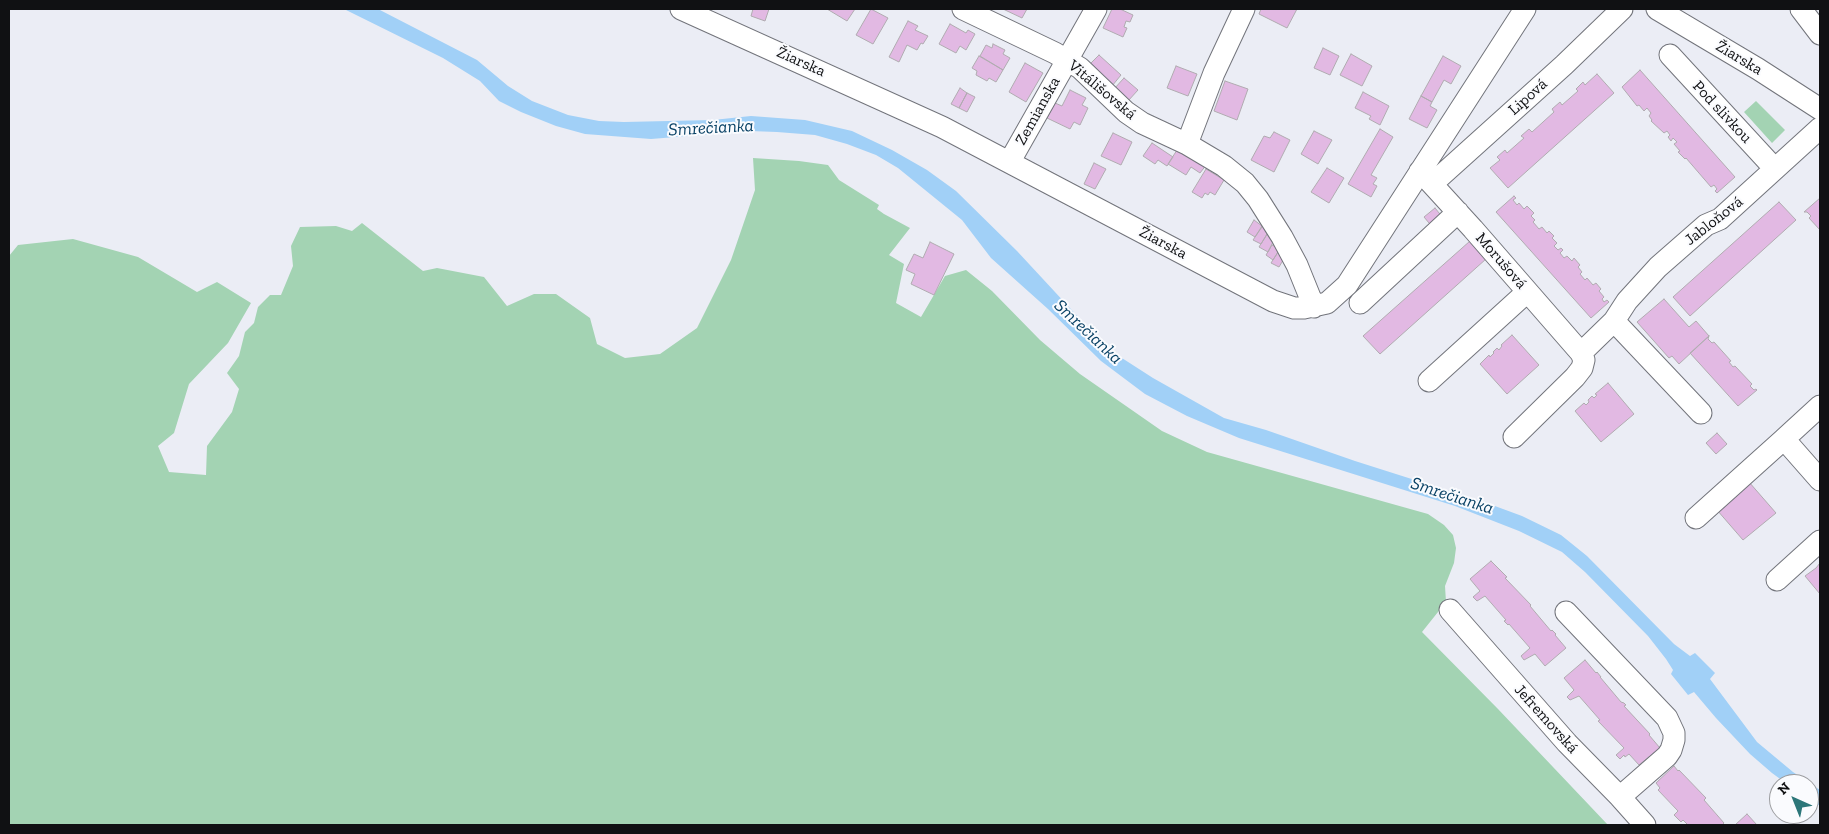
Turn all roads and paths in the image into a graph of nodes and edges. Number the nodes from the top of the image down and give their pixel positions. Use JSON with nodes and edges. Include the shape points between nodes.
{"nodes":[{"id":1,"x":681,"y":9,"type":"edge"},
{"id":2,"x":963,"y":9,"type":"edge"},
{"id":3,"x":1096,"y":9,"type":"edge"},
{"id":4,"x":1244,"y":9,"type":"edge"},
{"id":5,"x":1525,"y":9,"type":"edge"},
{"id":6,"x":1622,"y":9,"type":"edge"},
{"id":7,"x":1657,"y":9,"type":"edge"},
{"id":8,"x":1801,"y":9,"type":"edge"},
{"id":9,"x":1820,"y":34,"type":"edge"},
{"id":10,"x":1670,"y":55,"type":"dead end"},
{"id":11,"x":1068,"y":61,"type":"junction"},
{"id":12,"x":1820,"y":109,"type":"edge"},
{"id":13,"x":1820,"y":128,"type":"edge"},
{"id":14,"x":1187,"y":144,"type":"junction"},
{"id":15,"x":1010,"y":161,"type":"junction"},
{"id":16,"x":1775,"y":169,"type":"junction"},
{"id":17,"x":1426,"y":177,"type":"junction"},
{"id":18,"x":1458,"y":212,"type":"junction"},
{"id":19,"x":1527,"y":292,"type":"junction"},
{"id":20,"x":1360,"y":303,"type":"dead end"},
{"id":21,"x":1314,"y":307,"type":"junction"},
{"id":22,"x":1614,"y":321,"type":"junction"},
{"id":23,"x":1581,"y":353,"type":"junction"},
{"id":24,"x":1429,"y":382,"type":"dead end"},
{"id":25,"x":1820,"y":406,"type":"edge"},
{"id":26,"x":1702,"y":414,"type":"dead end"},
{"id":27,"x":1514,"y":437,"type":"dead end"},
{"id":28,"x":1784,"y":439,"type":"junction"},
{"id":29,"x":1820,"y":480,"type":"edge"},
{"id":30,"x":1696,"y":518,"type":"dead end"},
{"id":31,"x":1820,"y":541,"type":"edge"},
{"id":32,"x":1777,"y":580,"type":"dead end"},
{"id":33,"x":1450,"y":610,"type":"dead end"},
{"id":34,"x":1566,"y":612,"type":"dead end"},
{"id":35,"x":1620,"y":797,"type":"junction"},
{"id":36,"x":1645,"y":825,"type":"edge"}],
"edges":[{"from":1,"to":15,"type":"street","name":"Žiarska","via":[[896,105]]},
{"from":2,"to":11,"type":"street","name":"Vitálišovská"},
{"from":3,"to":11,"type":"street","name":"Zemianska"},
{"from":4,"to":14,"type":"street","via":[[1214,73]]},
{"from":5,"to":17,"type":"street","name":"Žiarska"},
{"from":6,"to":17,"type":"street","name":"Lipová","via":[[1564,64]]},
{"from":7,"to":12,"type":"street","name":"Žiarska"},
{"from":8,"to":9,"type":"street"},
{"from":10,"to":16,"type":"street","name":"Pod slivkou"},
{"from":11,"to":14,"type":"street","name":"Vitálišovská","via":[[1080,68],[1126,112]]},
{"from":11,"to":15,"type":"street","name":"Zemianska"},
{"from":13,"to":16,"type":"street","name":"Jabloňová"},
{"from":14,"to":21,"type":"street","name":"Vitálišovská","via":[[1224,166],[1258,199],[1297,265]]},
{"from":15,"to":21,"type":"street","name":"Žiarska","via":[[1273,301],[1294,308]]},
{"from":16,"to":22,"type":"street","name":"Jabloňová","via":[[1720,219],[1706,225],[1658,267],[1627,301]]},
{"from":17,"to":18,"type":"street","name":"Morušová"},
{"from":17,"to":21,"type":"street","name":"Žiarska","via":[[1348,285],[1327,303]]},
{"from":18,"to":19,"type":"street","name":"Morušová"},
{"from":18,"to":20,"type":"street"},
{"from":19,"to":23,"type":"street","name":"Morušová"},
{"from":19,"to":24,"type":"street"},
{"from":22,"to":23,"type":"street","name":"Jabloňová"},
{"from":22,"to":26,"type":"street"},
{"from":23,"to":27,"type":"street","via":[[1584,360],[1582,368]]},
{"from":25,"to":28,"type":"street"},
{"from":28,"to":29,"type":"street"},
{"from":28,"to":30,"type":"street"},
{"from":31,"to":32,"type":"street"},
{"from":33,"to":35,"type":"street","name":"Jefremovská","via":[[1561,737]]},
{"from":34,"to":35,"type":"street","via":[[1667,718],[1674,733],[1672,750],[1667,756]]},
{"from":35,"to":36,"type":"street","name":"Jefremovská"}]}
